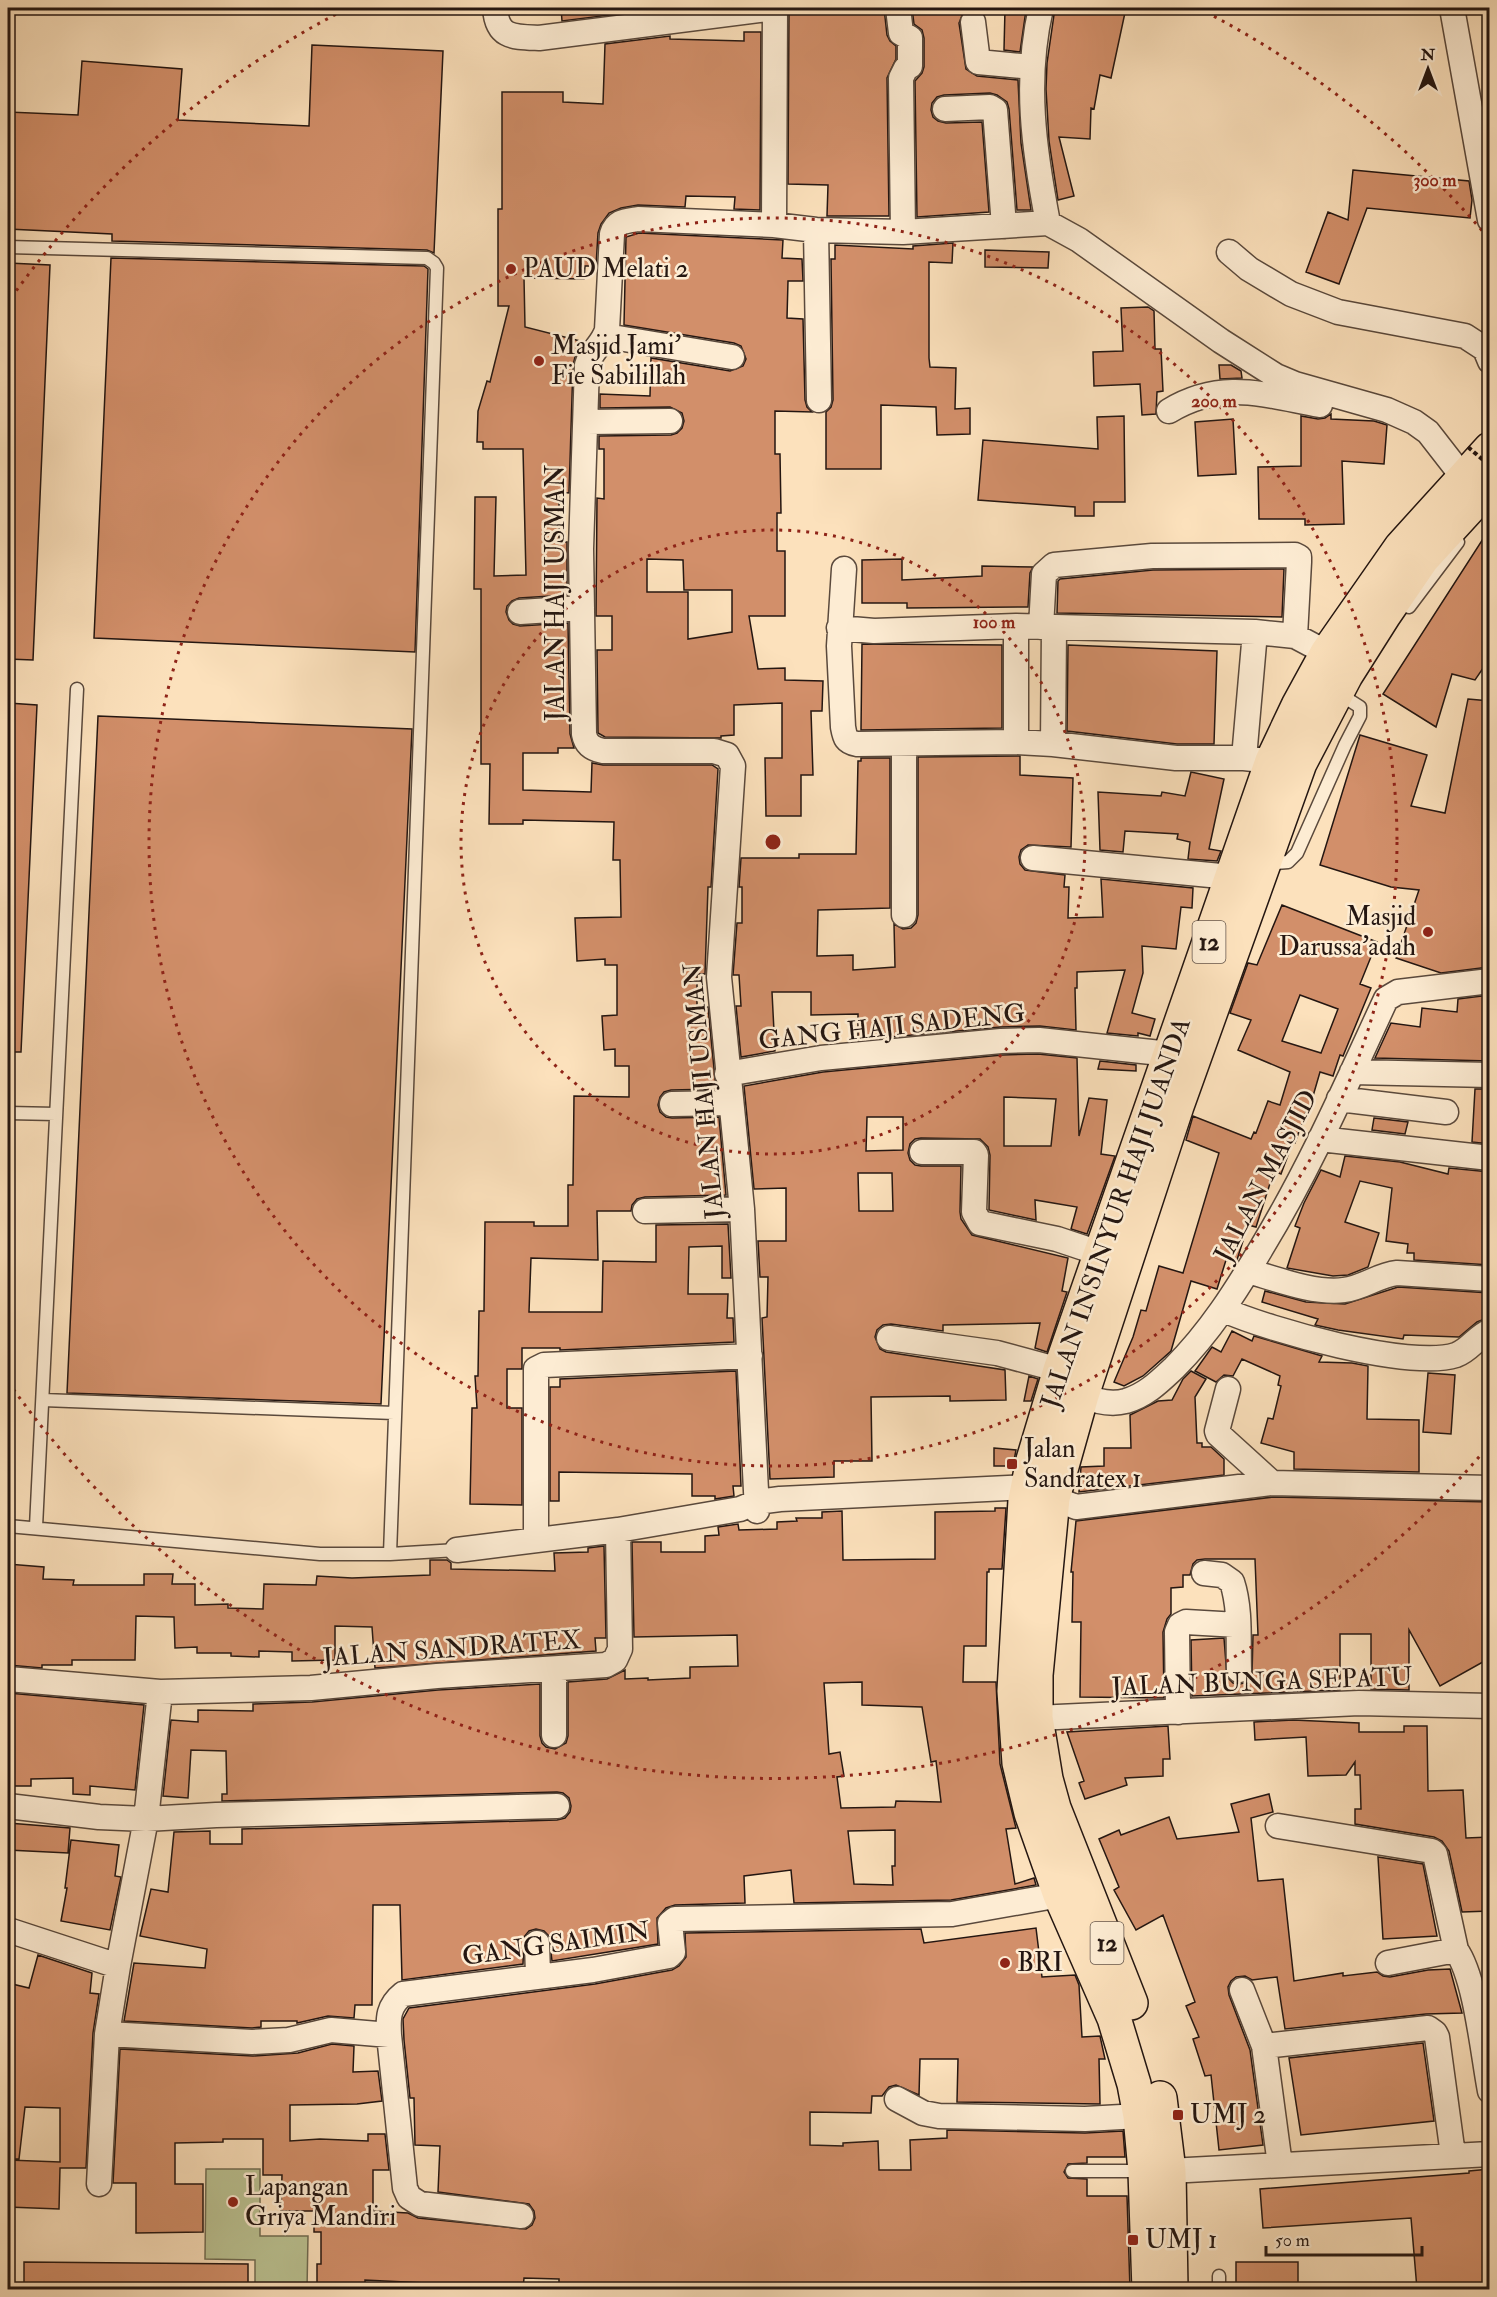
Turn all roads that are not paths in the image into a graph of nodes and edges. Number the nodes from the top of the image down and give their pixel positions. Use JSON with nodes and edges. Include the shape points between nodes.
{"nodes":[{"id":1,"x":495,"y":8,"type":"edge"},
{"id":2,"x":775,"y":8,"type":"edge"},
{"id":3,"x":898,"y":8,"type":"edge"},
{"id":4,"x":1041,"y":8,"type":"edge"},
{"id":5,"x":1452,"y":8,"type":"edge"},
{"id":6,"x":973,"y":22,"type":"dead end"},
{"id":7,"x":1032,"y":67,"type":"junction"},
{"id":8,"x":945,"y":109,"type":"dead end"},
{"id":9,"x":1490,"y":220,"type":"edge"},
{"id":10,"x":1048,"y":223,"type":"junction"},
{"id":11,"x":774,"y":225,"type":"junction"},
{"id":12,"x":1004,"y":226,"type":"junction"},
{"id":13,"x":816,"y":231,"type":"junction"},
{"id":14,"x":903,"y":232,"type":"junction"},
{"id":15,"x":8,"y":247,"type":"edge"},
{"id":16,"x":1229,"y":252,"type":"dead end"},
{"id":17,"x":606,"y":336,"type":"junction"},
{"id":18,"x":732,"y":357,"type":"dead end"},
{"id":19,"x":1490,"y":361,"type":"edge"},
{"id":20,"x":819,"y":400,"type":"dead end"},
{"id":21,"x":1170,"y":411,"type":"dead end"},
{"id":22,"x":669,"y":421,"type":"dead end"},
{"id":23,"x":587,"y":422,"type":"junction"},
{"id":24,"x":1414,"y":422,"type":"junction"},
{"id":25,"x":1479,"y":471,"type":"edge"},
{"id":26,"x":844,"y":569,"type":"dead end"},
{"id":27,"x":582,"y":608,"type":"junction"},
{"id":28,"x":520,"y":612,"type":"dead end"},
{"id":29,"x":1404,"y":614,"type":"dead end"},
{"id":30,"x":1016,"y":626,"type":"junction"},
{"id":31,"x":839,"y":628,"type":"junction"},
{"id":32,"x":1048,"y":628,"type":"junction"},
{"id":33,"x":1255,"y":632,"type":"junction"},
{"id":34,"x":1295,"y":636,"type":"junction"},
{"id":35,"x":1342,"y":676,"type":"junction"},
{"id":36,"x":77,"y":690,"type":"dead end"},
{"id":37,"x":1016,"y":742,"type":"junction"},
{"id":38,"x":904,"y":744,"type":"junction"},
{"id":39,"x":1053,"y":744,"type":"junction"},
{"id":40,"x":1258,"y":759,"type":"junction"},
{"id":41,"x":1033,"y":858,"type":"dead end"},
{"id":42,"x":1231,"y":878,"type":"junction"},
{"id":43,"x":904,"y":915,"type":"dead end"},
{"id":44,"x":1490,"y":981,"type":"edge"},
{"id":45,"x":1170,"y":1054,"type":"junction"},
{"id":46,"x":1352,"y":1072,"type":"junction"},
{"id":47,"x":728,"y":1074,"type":"junction"},
{"id":48,"x":1490,"y":1075,"type":"edge"},
{"id":49,"x":1339,"y":1099,"type":"junction"},
{"id":50,"x":731,"y":1103,"type":"junction"},
{"id":51,"x":672,"y":1104,"type":"dead end"},
{"id":52,"x":1446,"y":1112,"type":"dead end"},
{"id":53,"x":8,"y":1113,"type":"edge"},
{"id":54,"x":56,"y":1114,"type":"junction"},
{"id":55,"x":1320,"y":1139,"type":"junction"},
{"id":56,"x":922,"y":1152,"type":"dead end"},
{"id":57,"x":1490,"y":1158,"type":"edge"},
{"id":58,"x":742,"y":1209,"type":"junction"},
{"id":59,"x":645,"y":1210,"type":"dead end"},
{"id":60,"x":1101,"y":1254,"type":"junction"},
{"id":61,"x":1248,"y":1271,"type":"junction"},
{"id":62,"x":1490,"y":1279,"type":"edge"},
{"id":63,"x":1224,"y":1310,"type":"junction"},
{"id":64,"x":1490,"y":1331,"type":"edge"},
{"id":65,"x":889,"y":1338,"type":"dead end"},
{"id":66,"x":750,"y":1356,"type":"junction"},
{"id":67,"x":1060,"y":1370,"type":"junction"},
{"id":68,"x":1228,"y":1389,"type":"dead end"},
{"id":69,"x":1082,"y":1395,"type":"junction"},
{"id":70,"x":43,"y":1400,"type":"junction"},
{"id":71,"x":394,"y":1413,"type":"junction"},
{"id":72,"x":1272,"y":1483,"type":"junction"},
{"id":73,"x":1490,"y":1488,"type":"edge"},
{"id":74,"x":1035,"y":1495,"type":"junction"},
{"id":75,"x":751,"y":1507,"type":"junction"},
{"id":76,"x":8,"y":1526,"type":"edge"},
{"id":77,"x":36,"y":1527,"type":"junction"},
{"id":78,"x":618,"y":1530,"type":"junction"},
{"id":79,"x":536,"y":1540,"type":"junction"},
{"id":80,"x":457,"y":1550,"type":"joint"},
{"id":81,"x":390,"y":1554,"type":"junction"},
{"id":82,"x":1204,"y":1573,"type":"dead end"},
{"id":83,"x":1238,"y":1625,"type":"junction"},
{"id":84,"x":554,"y":1669,"type":"junction"},
{"id":85,"x":1239,"y":1670,"type":"dead end"},
{"id":86,"x":8,"y":1679,"type":"edge"},
{"id":87,"x":160,"y":1692,"type":"junction"},
{"id":88,"x":1490,"y":1706,"type":"edge"},
{"id":89,"x":1178,"y":1712,"type":"junction"},
{"id":90,"x":1036,"y":1718,"type":"junction"},
{"id":91,"x":554,"y":1735,"type":"dead end"},
{"id":92,"x":8,"y":1806,"type":"edge"},
{"id":93,"x":557,"y":1806,"type":"dead end"},
{"id":94,"x":146,"y":1819,"type":"junction"},
{"id":95,"x":1278,"y":1826,"type":"dead end"},
{"id":96,"x":1060,"y":1895,"type":"junction"},
{"id":97,"x":8,"y":1930,"type":"edge"},
{"id":98,"x":537,"y":1943,"type":"dead end"},
{"id":99,"x":1456,"y":1950,"type":"junction"},
{"id":100,"x":1388,"y":1963,"type":"dead end"},
{"id":101,"x":118,"y":1966,"type":"junction"},
{"id":102,"x":538,"y":1976,"type":"junction"},
{"id":103,"x":1242,"y":1990,"type":"dead end"},
{"id":104,"x":107,"y":2034,"type":"junction"},
{"id":105,"x":389,"y":2035,"type":"junction"},
{"id":106,"x":1264,"y":2046,"type":"junction"},
{"id":107,"x":1490,"y":2091,"type":"edge"},
{"id":108,"x":897,"y":2099,"type":"dead end"},
{"id":109,"x":1140,"y":2116,"type":"junction"},
{"id":110,"x":1490,"y":2154,"type":"edge"},
{"id":111,"x":1453,"y":2155,"type":"junction"},
{"id":112,"x":1280,"y":2165,"type":"junction"},
{"id":113,"x":1072,"y":2171,"type":"dead end"},
{"id":114,"x":1157,"y":2171,"type":"junction"},
{"id":115,"x":99,"y":2184,"type":"dead end"},
{"id":116,"x":521,"y":2216,"type":"dead end"},
{"id":117,"x":1219,"y":2276,"type":"dead end"},
{"id":118,"x":1149,"y":2289,"type":"edge"},
{"id":119,"x":1171,"y":2289,"type":"edge"},
{"id":120,"x":1219,"y":2289,"type":"edge"}],
"edges":[{"from":1,"to":2,"type":"street","via":[[499,25],[506,33],[539,38]]},
{"from":2,"to":11,"type":"street"},
{"from":3,"to":14,"type":"street","via":[[901,33],[910,38],[910,66],[901,78]]},
{"from":4,"to":7,"type":"street"},
{"from":5,"to":9,"type":"street"},
{"from":6,"to":7,"type":"street","via":[[978,62]]},
{"from":7,"to":10,"type":"street","via":[[1034,141]]},
{"from":8,"to":12,"type":"street","via":[[995,110]]},
{"from":10,"to":12,"type":"street"},
{"from":10,"to":24,"type":"street","via":[[1079,240],[1276,376]]},
{"from":11,"to":13,"type":"street"},
{"from":11,"to":17,"type":"street","name":"JALAN HAJI USMAN","via":[[638,219],[620,222],[612,234]]},
{"from":12,"to":14,"type":"street"},
{"from":13,"to":14,"type":"street"},
{"from":13,"to":20,"type":"street"},
{"from":15,"to":71,"type":"lane","via":[[427,258],[437,268]]},
{"from":16,"to":19,"type":"street","via":[[1248,269],[1291,294],[1338,312],[1464,336],[1485,349]]},
{"from":17,"to":18,"type":"street"},
{"from":17,"to":23,"type":"street","name":"JALAN HAJI USMAN","via":[[588,362]]},
{"from":21,"to":24,"type":"street","via":[[1198,396],[1228,391]]},
{"from":22,"to":23,"type":"street"},
{"from":23,"to":27,"type":"street","name":"JALAN HAJI USMAN"},
{"from":24,"to":25,"type":"street"},
{"from":25,"to":29,"type":"lane","via":[[1464,533]]},
{"from":25,"to":35,"type":"highway","name":"JALAN INSINYUR HAJI JUANDA","number":"12"},
{"from":26,"to":31,"type":"street"},
{"from":27,"to":28,"type":"street"},
{"from":27,"to":47,"type":"street","name":"JALAN HAJI USMAN","via":[[584,734],[590,746],[603,750],[714,750],[728,755],[732,761],[719,977]]},
{"from":30,"to":31,"type":"street"},
{"from":30,"to":32,"type":"street"},
{"from":30,"to":37,"type":"street"},
{"from":31,"to":38,"type":"street","via":[[846,739],[857,744]]},
{"from":32,"to":33,"type":"street"},
{"from":32,"to":34,"type":"street","via":[[1044,574],[1054,565],[1152,556],[1295,555],[1299,557]]},
{"from":32,"to":39,"type":"street"},
{"from":33,"to":34,"type":"street"},
{"from":33,"to":40,"type":"street"},
{"from":34,"to":35,"type":"street"},
{"from":35,"to":40,"type":"highway","name":"JALAN INSINYUR HAJI JUANDA","number":"12"},
{"from":35,"to":69,"type":"highway","name":"JALAN INSINYUR HAJI JUANDA","number":"12","via":[[1300,763],[1263,864],[1177,1106]]},
{"from":36,"to":54,"type":"lane"},
{"from":37,"to":38,"type":"street"},
{"from":37,"to":39,"type":"street"},
{"from":38,"to":43,"type":"street"},
{"from":39,"to":40,"type":"street","via":[[1176,758]]},
{"from":40,"to":42,"type":"highway","name":"JALAN INSINYUR HAJI JUANDA","number":"12"},
{"from":41,"to":42,"type":"street"},
{"from":42,"to":45,"type":"highway","name":"JALAN INSINYUR HAJI JUANDA","number":"12"},
{"from":44,"to":46,"type":"street","name":"JALAN MASJID","via":[[1389,995]]},
{"from":45,"to":47,"type":"street","name":"GANG HAJI SADENG","via":[[1039,1040],[1001,1041],[821,1058]]},
{"from":45,"to":60,"type":"highway","name":"JALAN INSINYUR HAJI JUANDA","number":"12"},
{"from":46,"to":48,"type":"street"},
{"from":46,"to":49,"type":"street","name":"JALAN MASJID"},
{"from":47,"to":50,"type":"street","name":"JALAN HAJI USMAN"},
{"from":49,"to":52,"type":"street"},
{"from":49,"to":55,"type":"street","name":"JALAN MASJID"},
{"from":50,"to":51,"type":"street"},
{"from":50,"to":58,"type":"street","name":"JALAN HAJI USMAN"},
{"from":53,"to":54,"type":"lane"},
{"from":54,"to":70,"type":"lane"},
{"from":55,"to":57,"type":"street"},
{"from":55,"to":61,"type":"street","name":"JALAN MASJID"},
{"from":56,"to":60,"type":"street","via":[[974,1152],[974,1212],[980,1223],[1057,1239]]},
{"from":58,"to":59,"type":"street"},
{"from":58,"to":66,"type":"street","name":"JALAN HAJI USMAN"},
{"from":60,"to":67,"type":"highway","name":"JALAN INSINYUR HAJI JUANDA","number":"12"},
{"from":61,"to":62,"type":"street","via":[[1294,1285],[1335,1291],[1397,1273]]},
{"from":61,"to":63,"type":"street","name":"JALAN MASJID"},
{"from":63,"to":64,"type":"street","via":[[1298,1335],[1422,1359],[1455,1355]]},
{"from":63,"to":69,"type":"street","name":"JALAN MASJID","via":[[1194,1348],[1149,1390],[1116,1403]]},
{"from":65,"to":67,"type":"street","via":[[997,1353]]},
{"from":66,"to":75,"type":"street","name":"JALAN HAJI USMAN"},
{"from":66,"to":79,"type":"street","via":[[544,1365],[536,1369]]},
{"from":67,"to":74,"type":"highway","name":"JALAN INSINYUR HAJI JUANDA","number":"12"},
{"from":68,"to":72,"type":"street","via":[[1218,1434]]},
{"from":69,"to":74,"type":"highway","name":"JALAN INSINYUR HAJI JUANDA","number":"12"},
{"from":70,"to":71,"type":"lane"},
{"from":70,"to":77,"type":"lane"},
{"from":71,"to":81,"type":"lane"},
{"from":72,"to":73,"type":"street"},
{"from":72,"to":74,"type":"street","via":[[1076,1507]]},
{"from":74,"to":75,"type":"street"},
{"from":74,"to":90,"type":"highway","name":"JALAN INSINYUR HAJI JUANDA","number":"12"},
{"from":74,"to":96,"type":"highway","name":"JALAN INSINYUR HAJI JUANDA","number":"12","via":[[1014,1691],[1017,1743],[1031,1813]]},
{"from":75,"to":78,"type":"street"},
{"from":76,"to":77,"type":"lane"},
{"from":77,"to":81,"type":"lane","via":[[320,1554]]},
{"from":78,"to":79,"type":"street"},
{"from":78,"to":84,"type":"street","name":"JALAN SANDRATEX","via":[[618,1655],[606,1665]]},
{"from":79,"to":80,"type":"street"},
{"from":80,"to":81,"type":"lane"},
{"from":82,"to":83,"type":"street","via":[[1222,1575],[1232,1582]]},
{"from":83,"to":85,"type":"street"},
{"from":83,"to":89,"type":"street","via":[[1180,1625]]},
{"from":84,"to":87,"type":"street","name":"JALAN SANDRATEX","via":[[311,1688]]},
{"from":84,"to":91,"type":"street"},
{"from":86,"to":87,"type":"street","name":"JALAN SANDRATEX"},
{"from":87,"to":94,"type":"street"},
{"from":88,"to":89,"type":"street","name":"JALAN BUNGA SEPATU","via":[[1359,1703]]},
{"from":89,"to":90,"type":"street","name":"JALAN BUNGA SEPATU"},
{"from":90,"to":114,"type":"highway","name":"JALAN INSINYUR HAJI JUANDA","number":"12","via":[[1054,1808],[1150,2059],[1161,2103]]},
{"from":92,"to":94,"type":"street"},
{"from":93,"to":94,"type":"street"},
{"from":94,"to":101,"type":"street"},
{"from":95,"to":99,"type":"street","via":[[1432,1851]]},
{"from":96,"to":102,"type":"street","name":"GANG SAIMIN","via":[[952,1914],[675,1919],[670,1923],[672,1955]]},
{"from":96,"to":109,"type":"highway","name":"JALAN INSINYUR HAJI JUANDA","number":"12","via":[[1114,2018]]},
{"from":97,"to":101,"type":"street"},
{"from":98,"to":102,"type":"street"},
{"from":99,"to":100,"type":"street"},
{"from":99,"to":107,"type":"street","via":[[1469,1977]]},
{"from":101,"to":104,"type":"street"},
{"from":102,"to":105,"type":"street","name":"GANG SAIMIN","via":[[403,1994],[390,2009]]},
{"from":103,"to":106,"type":"street"},
{"from":104,"to":105,"type":"street","via":[[276,2041],[340,2029]]},
{"from":104,"to":115,"type":"street"},
{"from":105,"to":116,"type":"street","name":"GANG SAIMIN","via":[[409,2197],[420,2204]]},
{"from":106,"to":111,"type":"street","via":[[1432,2030],[1437,2037]]},
{"from":106,"to":112,"type":"street"},
{"from":108,"to":109,"type":"street","via":[[923,2113],[939,2116]]},
{"from":109,"to":114,"type":"highway","name":"JALAN INSINYUR HAJI JUANDA","number":"12"},
{"from":110,"to":111,"type":"street"},
{"from":111,"to":112,"type":"street"},
{"from":112,"to":114,"type":"street"},
{"from":113,"to":114,"type":"lane"},
{"from":114,"to":118,"type":"highway","name":"JALAN INSINYUR HAJI JUANDA","number":"12"},
{"from":114,"to":119,"type":"highway","name":"JALAN INSINYUR HAJI JUANDA","number":"12"},
{"from":117,"to":120,"type":"lane"}]}
